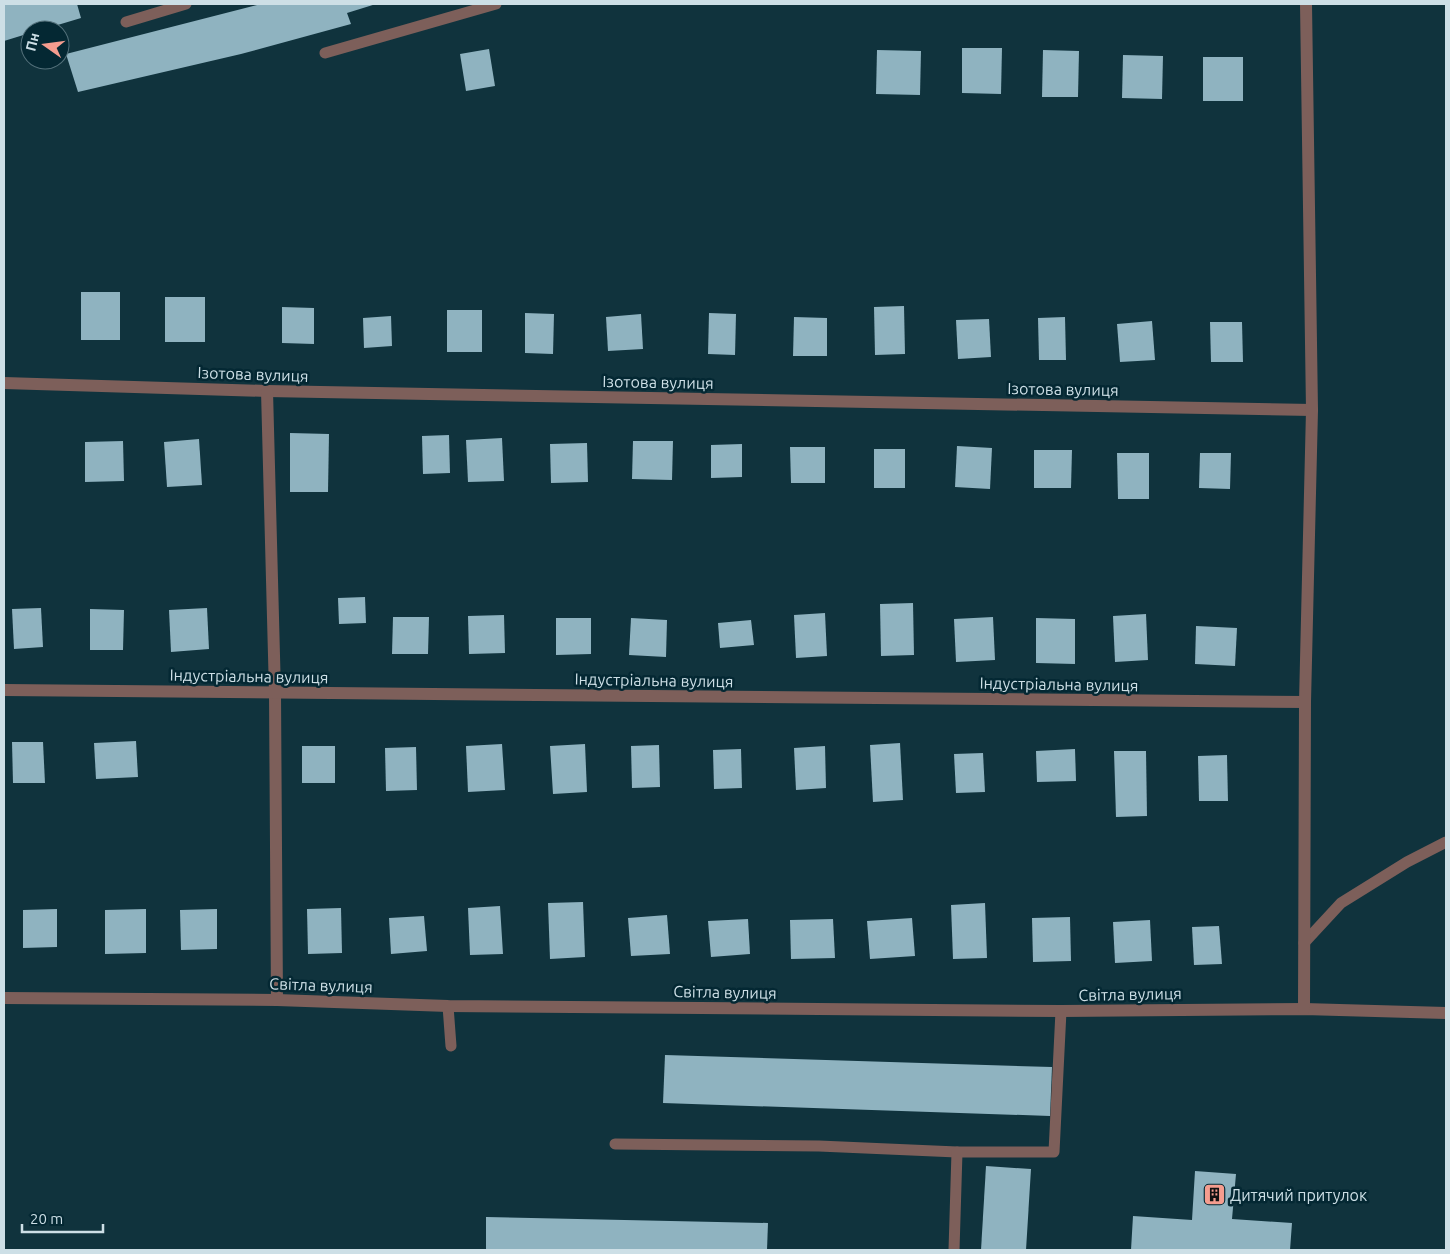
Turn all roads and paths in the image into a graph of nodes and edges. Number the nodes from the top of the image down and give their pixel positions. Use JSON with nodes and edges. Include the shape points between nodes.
{"nodes":[{"id":1,"x":186,"y":4,"type":"edge"},
{"id":2,"x":496,"y":4,"type":"edge"},
{"id":3,"x":1306,"y":4,"type":"edge"},
{"id":4,"x":126,"y":22,"type":"dead end"},
{"id":5,"x":325,"y":53,"type":"dead end"},
{"id":6,"x":4,"y":383,"type":"edge"},
{"id":7,"x":266,"y":391,"type":"junction"},
{"id":8,"x":1312,"y":410,"type":"junction"},
{"id":9,"x":4,"y":690,"type":"edge"},
{"id":10,"x":275,"y":693,"type":"junction"},
{"id":11,"x":1305,"y":702,"type":"junction"},
{"id":12,"x":1446,"y":842,"type":"edge"},
{"id":13,"x":1304,"y":943,"type":"junction"},
{"id":14,"x":4,"y":998,"type":"edge"},
{"id":15,"x":277,"y":1000,"type":"junction"},
{"id":16,"x":448,"y":1006,"type":"junction"},
{"id":17,"x":1304,"y":1009,"type":"junction"},
{"id":18,"x":1061,"y":1011,"type":"junction"},
{"id":19,"x":1446,"y":1013,"type":"edge"},
{"id":20,"x":451,"y":1046,"type":"dead end"},
{"id":21,"x":615,"y":1144,"type":"dead end"},
{"id":22,"x":957,"y":1152,"type":"junction"},
{"id":23,"x":954,"y":1250,"type":"edge"}],
"edges":[{"from":1,"to":4,"type":"lane"},
{"from":2,"to":5,"type":"lane"},
{"from":3,"to":8,"type":"street"},
{"from":6,"to":7,"type":"street","name":"Ізотова вулиця"},
{"from":7,"to":8,"type":"street","name":"Ізотова вулиця"},
{"from":7,"to":10,"type":"street"},
{"from":8,"to":11,"type":"street"},
{"from":9,"to":10,"type":"street","name":"Індустріальна вулиця"},
{"from":10,"to":11,"type":"street","name":"Індустріальна вулиця"},
{"from":10,"to":15,"type":"street"},
{"from":11,"to":13,"type":"street"},
{"from":12,"to":13,"type":"lane","via":[[1341,903]]},
{"from":13,"to":17,"type":"street"},
{"from":14,"to":15,"type":"street","name":"Світла вулиця"},
{"from":15,"to":16,"type":"street","name":"Світла вулиця"},
{"from":16,"to":18,"type":"street","name":"Світла вулиця"},
{"from":16,"to":20,"type":"lane"},
{"from":17,"to":18,"type":"street","name":"Світла вулиця"},
{"from":17,"to":19,"type":"street","name":"Світла вулиця"},
{"from":18,"to":22,"type":"lane","via":[[1054,1152]]},
{"from":21,"to":22,"type":"lane","via":[[819,1146]]},
{"from":22,"to":23,"type":"lane"}]}
